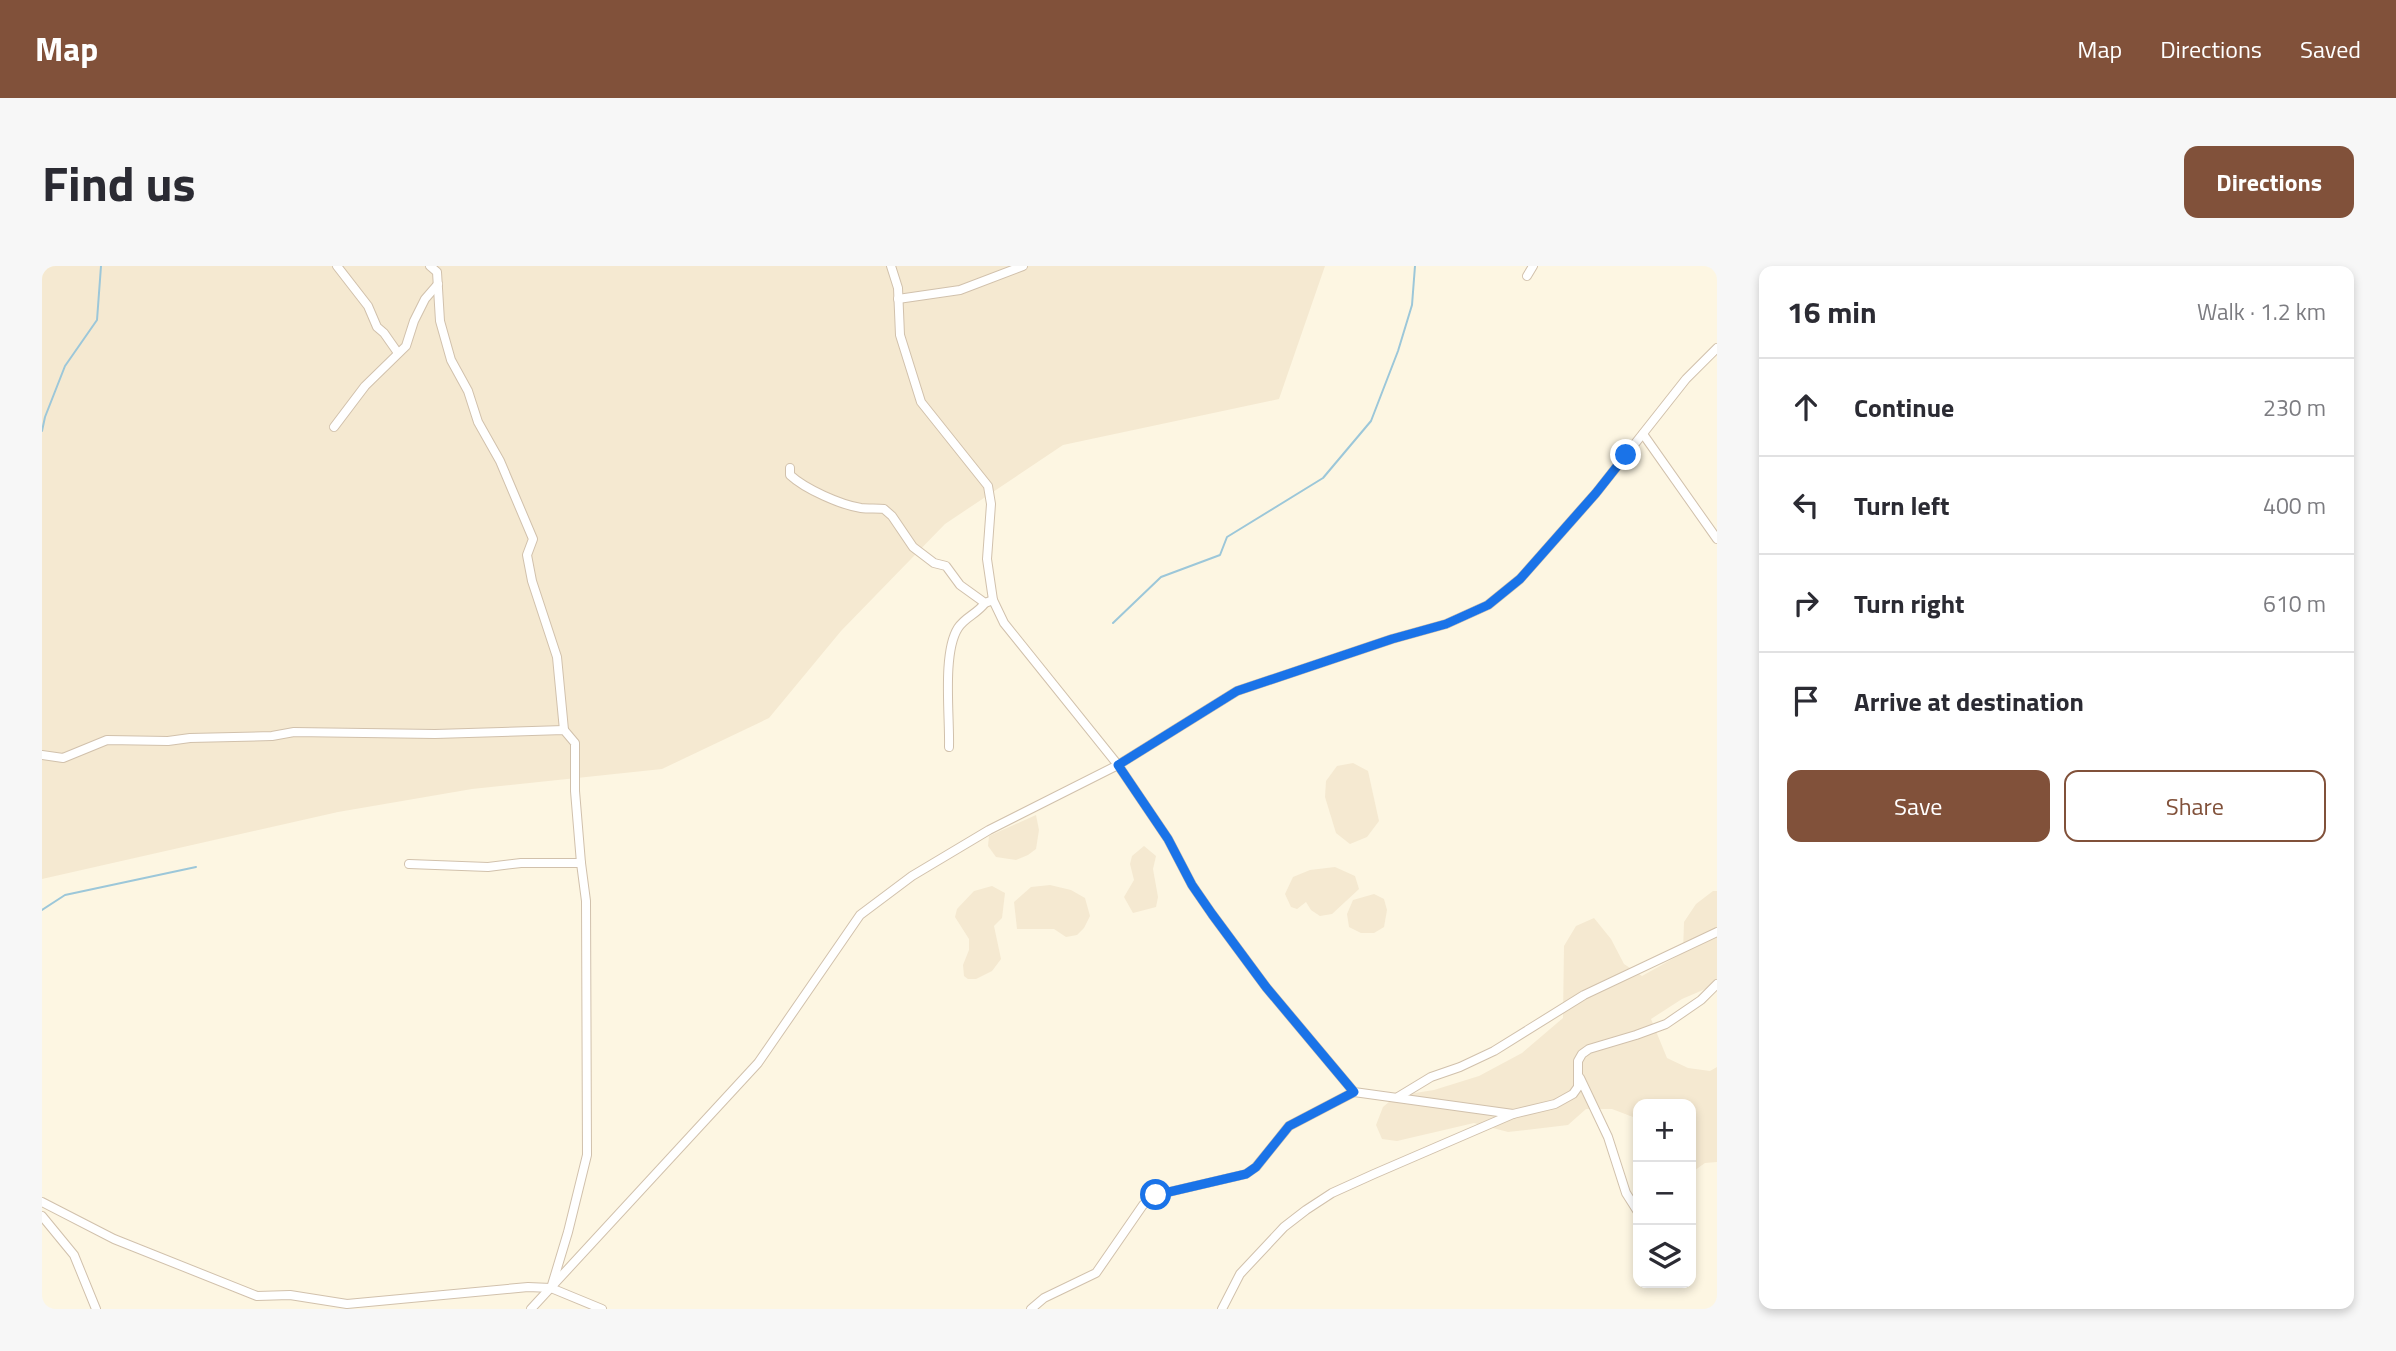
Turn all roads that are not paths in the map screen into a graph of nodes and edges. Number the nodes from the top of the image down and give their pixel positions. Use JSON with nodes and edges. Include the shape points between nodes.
{"nodes":[{"id":1,"x":337,"y":266,"type":"edge"},
{"id":2,"x":430,"y":266,"type":"edge"},
{"id":3,"x":891,"y":266,"type":"edge"},
{"id":4,"x":1023,"y":266,"type":"edge"},
{"id":5,"x":1533,"y":266,"type":"edge"},
{"id":6,"x":1527,"y":276,"type":"dead end"},
{"id":7,"x":438,"y":284,"type":"junction"},
{"id":8,"x":898,"y":299,"type":"junction"},
{"id":9,"x":1717,"y":348,"type":"edge"},
{"id":10,"x":398,"y":353,"type":"junction"},
{"id":11,"x":334,"y":426,"type":"dead end"},
{"id":12,"x":1643,"y":435,"type":"junction"},
{"id":13,"x":790,"y":468,"type":"dead end"},
{"id":14,"x":1717,"y":539,"type":"edge"},
{"id":15,"x":989,"y":602,"type":"junction"},
{"id":16,"x":564,"y":730,"type":"junction"},
{"id":17,"x":948,"y":747,"type":"dead end"},
{"id":18,"x":42,"y":754,"type":"edge"},
{"id":19,"x":1118,"y":765,"type":"junction"},
{"id":20,"x":581,"y":863,"type":"junction"},
{"id":21,"x":409,"y":864,"type":"dead end"},
{"id":22,"x":1717,"y":932,"type":"edge"},
{"id":23,"x":1717,"y":984,"type":"edge"},
{"id":24,"x":1579,"y":1076,"type":"junction"},
{"id":25,"x":1354,"y":1092,"type":"junction"},
{"id":26,"x":1398,"y":1097,"type":"junction"},
{"id":27,"x":1513,"y":1114,"type":"junction"},
{"id":28,"x":42,"y":1202,"type":"edge"},
{"id":29,"x":1633,"y":1204,"type":"edge"},
{"id":30,"x":42,"y":1216,"type":"edge"},
{"id":31,"x":551,"y":1288,"type":"junction"},
{"id":32,"x":96,"y":1309,"type":"edge"},
{"id":33,"x":531,"y":1309,"type":"edge"},
{"id":34,"x":602,"y":1309,"type":"edge"},
{"id":35,"x":1031,"y":1309,"type":"edge"},
{"id":36,"x":1222,"y":1309,"type":"edge"}],
"edges":[{"from":1,"to":10,"type":"street"},
{"from":2,"to":7,"type":"street","via":[[437,272]]},
{"from":3,"to":8,"type":"street"},
{"from":4,"to":8,"type":"street","via":[[960,290]]},
{"from":5,"to":6,"type":"street"},
{"from":7,"to":10,"type":"street","via":[[425,299],[406,346]]},
{"from":7,"to":16,"type":"street","via":[[440,321],[451,360],[533,540],[527,555],[557,657]]},
{"from":8,"to":15,"type":"street","via":[[900,335],[921,402],[988,486]]},
{"from":9,"to":12,"type":"street","via":[[1686,379]]},
{"from":10,"to":11,"type":"street"},
{"from":12,"to":14,"type":"street"},
{"from":12,"to":19,"type":"street","via":[[1520,579],[1488,605],[1446,624],[1237,691]]},
{"from":13,"to":15,"type":"street","via":[[796,480],[835,499],[884,509],[913,547],[946,566],[960,585]]},
{"from":15,"to":17,"type":"street","via":[[964,619],[951,640]]},
{"from":15,"to":19,"type":"street"},
{"from":16,"to":18,"type":"street","via":[[294,732],[168,741],[107,740],[63,758]]},
{"from":16,"to":20,"type":"street","via":[[575,743]]},
{"from":19,"to":25,"type":"street","via":[[1212,914]]},
{"from":19,"to":31,"type":"street","via":[[989,830],[912,876],[860,915],[758,1062]]},
{"from":20,"to":21,"type":"street"},
{"from":20,"to":31,"type":"street","via":[[588,948],[587,1155]]},
{"from":22,"to":26,"type":"street","via":[[1584,995],[1494,1051],[1431,1077]]},
{"from":23,"to":24,"type":"street","via":[[1666,1024],[1589,1049],[1578,1061]]},
{"from":24,"to":27,"type":"street","via":[[1573,1094],[1555,1104]]},
{"from":24,"to":29,"type":"street"},
{"from":25,"to":26,"type":"street"},
{"from":25,"to":35,"type":"street","via":[[1289,1126],[1246,1174],[1156,1195],[1143,1205],[1096,1273]]},
{"from":26,"to":27,"type":"street"},
{"from":27,"to":36,"type":"street","via":[[1332,1193],[1306,1210],[1240,1274]]},
{"from":28,"to":31,"type":"street","via":[[114,1239],[257,1296],[290,1295],[347,1304]]},
{"from":30,"to":32,"type":"street","via":[[74,1255]]},
{"from":31,"to":33,"type":"street"},
{"from":31,"to":34,"type":"street"}]}
